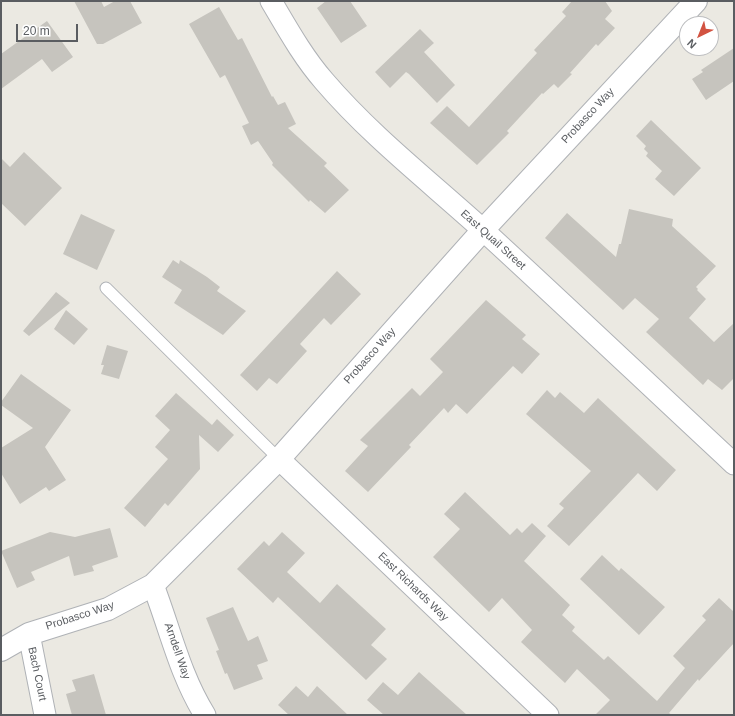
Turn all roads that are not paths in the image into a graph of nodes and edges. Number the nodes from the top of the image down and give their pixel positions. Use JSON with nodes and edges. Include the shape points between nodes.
{"nodes":[{"id":1,"x":271,"y":1,"type":"edge"},
{"id":2,"x":696,"y":1,"type":"edge"},
{"id":3,"x":483,"y":230,"type":"junction"},
{"id":4,"x":106,"y":288,"type":"dead end"},
{"id":5,"x":279,"y":459,"type":"junction"},
{"id":6,"x":734,"y":463,"type":"edge"},
{"id":7,"x":153,"y":586,"type":"junction"},
{"id":8,"x":29,"y":634,"type":"junction"},
{"id":9,"x":1,"y":650,"type":"edge"},
{"id":10,"x":45,"y":715,"type":"edge"},
{"id":11,"x":205,"y":715,"type":"edge"},
{"id":12,"x":548,"y":715,"type":"edge"}],
"edges":[{"from":1,"to":3,"type":"street","name":"East Quail Street","via":[[288,31],[331,89],[395,152]]},
{"from":2,"to":3,"type":"street","name":"Probasco Way"},
{"from":3,"to":5,"type":"street","name":"Probasco Way"},
{"from":3,"to":6,"type":"street","name":"East Quail Street"},
{"from":4,"to":5,"type":"lane"},
{"from":5,"to":7,"type":"street","name":"Probasco Way"},
{"from":5,"to":12,"type":"street","name":"East Richards Way"},
{"from":7,"to":8,"type":"street","name":"Probasco Way","via":[[108,609]]},
{"from":7,"to":11,"type":"street","name":"Arndell Way","via":[[171,632],[178,661]]},
{"from":8,"to":9,"type":"street","name":"Probasco Way"},
{"from":8,"to":10,"type":"street","name":"Bach Court"}]}
